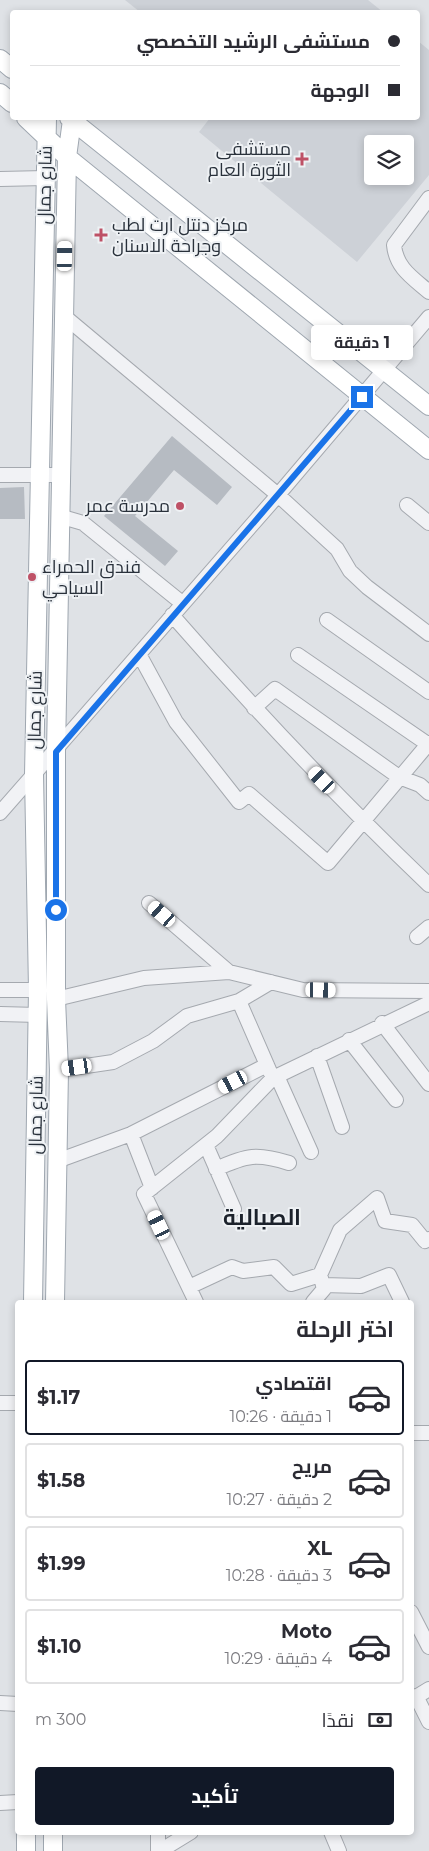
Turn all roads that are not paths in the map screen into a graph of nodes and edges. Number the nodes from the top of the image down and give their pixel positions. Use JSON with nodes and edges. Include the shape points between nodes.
{"nodes":[{"id":1,"x":0,"y":59,"type":"edge"},
{"id":2,"x":10,"y":67,"type":"edge"},
{"id":3,"x":0,"y":93,"type":"edge"},
{"id":4,"x":10,"y":101,"type":"edge"},
{"id":5,"x":28,"y":120,"type":"edge"},
{"id":6,"x":47,"y":120,"type":"edge"},
{"id":7,"x":70,"y":120,"type":"edge"},
{"id":8,"x":71,"y":120,"type":"edge"},
{"id":9,"x":46,"y":139,"type":"junction"},
{"id":10,"x":67,"y":157,"type":"junction"},
{"id":11,"x":45,"y":178,"type":"junction"},
{"id":12,"x":0,"y":179,"type":"edge"},
{"id":13,"x":429,"y":198,"type":"edge"},
{"id":14,"x":429,"y":292,"type":"edge"},
{"id":15,"x":64,"y":316,"type":"junction"},
{"id":16,"x":428,"y":321,"type":"edge"},
{"id":17,"x":386,"y":370,"type":"junction"},
{"id":18,"x":362,"y":397,"type":"junction"},
{"id":19,"x":429,"y":406,"type":"edge"},
{"id":20,"x":429,"y":450,"type":"edge"},
{"id":21,"x":0,"y":475,"type":"edge"},
{"id":22,"x":40,"y":475,"type":"junction"},
{"id":23,"x":60,"y":475,"type":"junction"},
{"id":24,"x":278,"y":496,"type":"junction"},
{"id":25,"x":407,"y":505,"type":"dead end"},
{"id":26,"x":59,"y":516,"type":"junction"},
{"id":27,"x":429,"y":522,"type":"edge"},
{"id":28,"x":182,"y":603,"type":"junction"},
{"id":29,"x":172,"y":615,"type":"junction"},
{"id":30,"x":327,"y":620,"type":"dead end"},
{"id":31,"x":429,"y":634,"type":"edge"},
{"id":32,"x":139,"y":654,"type":"junction"},
{"id":33,"x":298,"y":655,"type":"dead end"},
{"id":34,"x":429,"y":692,"type":"edge"},
{"id":35,"x":254,"y":708,"type":"junction"},
{"id":36,"x":429,"y":744,"type":"edge"},
{"id":37,"x":56,"y":752,"type":"junction"},
{"id":38,"x":34,"y":775,"type":"junction"},
{"id":39,"x":399,"y":777,"type":"junction"},
{"id":40,"x":429,"y":793,"type":"edge"},
{"id":41,"x":0,"y":813,"type":"edge"},
{"id":42,"x":363,"y":823,"type":"junction"},
{"id":43,"x":429,"y":885,"type":"edge"},
{"id":44,"x":149,"y":903,"type":"dead end"},
{"id":45,"x":429,"y":927,"type":"edge"},
{"id":46,"x":417,"y":938,"type":"dead end"},
{"id":47,"x":229,"y":972,"type":"junction"},
{"id":48,"x":271,"y":982,"type":"junction"},
{"id":49,"x":0,"y":990,"type":"edge"},
{"id":50,"x":38,"y":990,"type":"junction"},
{"id":51,"x":429,"y":992,"type":"edge"},
{"id":52,"x":56,"y":998,"type":"junction"},
{"id":53,"x":239,"y":1001,"type":"junction"},
{"id":54,"x":429,"y":1003,"type":"edge"},
{"id":55,"x":0,"y":1014,"type":"edge"},
{"id":56,"x":38,"y":1015,"type":"junction"},
{"id":57,"x":382,"y":1023,"type":"junction"},
{"id":58,"x":348,"y":1040,"type":"junction"},
{"id":59,"x":317,"y":1056,"type":"junction"},
{"id":60,"x":59,"y":1070,"type":"junction"},
{"id":61,"x":272,"y":1073,"type":"junction"},
{"id":62,"x":429,"y":1084,"type":"edge"},
{"id":63,"x":396,"y":1100,"type":"dead end"},
{"id":64,"x":342,"y":1127,"type":"dead end"},
{"id":65,"x":131,"y":1134,"type":"junction"},
{"id":66,"x":206,"y":1145,"type":"junction"},
{"id":67,"x":312,"y":1152,"type":"dead end"},
{"id":68,"x":57,"y":1161,"type":"junction"},
{"id":69,"x":289,"y":1163,"type":"dead end"},
{"id":70,"x":216,"y":1169,"type":"junction"},
{"id":71,"x":152,"y":1188,"type":"junction"},
{"id":72,"x":234,"y":1209,"type":"dead end"},
{"id":73,"x":429,"y":1238,"type":"edge"},
{"id":74,"x":189,"y":1287,"type":"junction"},
{"id":75,"x":319,"y":1293,"type":"edge"},
{"id":76,"x":33,"y":1300,"type":"edge"},
{"id":77,"x":55,"y":1300,"type":"edge"},
{"id":78,"x":195,"y":1300,"type":"edge"},
{"id":79,"x":401,"y":1300,"type":"edge"},
{"id":80,"x":0,"y":1403,"type":"edge"},
{"id":81,"x":15,"y":1403,"type":"edge"},
{"id":82,"x":414,"y":1433,"type":"edge"},
{"id":83,"x":429,"y":1433,"type":"edge"},
{"id":84,"x":414,"y":1618,"type":"edge"},
{"id":85,"x":429,"y":1648,"type":"edge"},
{"id":86,"x":429,"y":1689,"type":"edge"},
{"id":87,"x":414,"y":1698,"type":"edge"},
{"id":88,"x":0,"y":1703,"type":"edge"},
{"id":89,"x":15,"y":1704,"type":"edge"},
{"id":90,"x":429,"y":1722,"type":"edge"},
{"id":91,"x":15,"y":1802,"type":"edge"},
{"id":92,"x":0,"y":1803,"type":"edge"},
{"id":93,"x":26,"y":1835,"type":"edge"},
{"id":94,"x":53,"y":1835,"type":"edge"},
{"id":95,"x":158,"y":1835,"type":"edge"},
{"id":96,"x":186,"y":1835,"type":"edge"},
{"id":97,"x":332,"y":1835,"type":"edge"},
{"id":98,"x":26,"y":1851,"type":"edge"},
{"id":99,"x":53,"y":1851,"type":"edge"},
{"id":100,"x":159,"y":1851,"type":"edge"},
{"id":101,"x":338,"y":1851,"type":"edge"}],
"edges":[{"from":1,"to":2,"type":"main road"},
{"from":3,"to":4,"type":"main road"},
{"from":5,"to":9,"type":"main road"},
{"from":6,"to":9,"type":"main road","name":"شارع جمال"},
{"from":7,"to":10,"type":"main road","name":"شارع جمال"},
{"from":8,"to":17,"type":"main road"},
{"from":9,"to":10,"type":"main road"},
{"from":9,"to":11,"type":"main road","name":"شارع جمال"},
{"from":10,"to":15,"type":"main road","name":"شارع جمال"},
{"from":10,"to":18,"type":"main road"},
{"from":11,"to":12,"type":"street"},
{"from":11,"to":22,"type":"main road","name":"شارع جمال"},
{"from":13,"to":14,"type":"street","via":[[394,245],[400,267]]},
{"from":15,"to":23,"type":"main road","name":"شارع جمال"},
{"from":15,"to":24,"type":"street"},
{"from":16,"to":17,"type":"street"},
{"from":17,"to":18,"type":"street"},
{"from":17,"to":19,"type":"main road"},
{"from":18,"to":20,"type":"main road"},
{"from":18,"to":24,"type":"street"},
{"from":21,"to":22,"type":"street"},
{"from":22,"to":23,"type":"street"},
{"from":22,"to":38,"type":"main road","name":"شارع جمال"},
{"from":23,"to":26,"type":"main road","name":"شارع جمال"},
{"from":24,"to":28,"type":"street"},
{"from":24,"to":31,"type":"street","via":[[337,549],[350,571],[367,587]]},
{"from":25,"to":27,"type":"street"},
{"from":26,"to":28,"type":"street","via":[[83,523]]},
{"from":26,"to":37,"type":"main road","name":"شارع جمال"},
{"from":28,"to":29,"type":"street"},
{"from":29,"to":32,"type":"street"},
{"from":29,"to":35,"type":"street"},
{"from":30,"to":34,"type":"street"},
{"from":32,"to":37,"type":"street"},
{"from":32,"to":42,"type":"street","via":[[176,722],[238,802],[249,794],[328,863]]},
{"from":33,"to":36,"type":"street"},
{"from":35,"to":39,"type":"street","via":[[275,689]]},
{"from":35,"to":42,"type":"street"},
{"from":36,"to":39,"type":"street"},
{"from":37,"to":38,"type":"street"},
{"from":37,"to":52,"type":"main road","name":"شارع جمال"},
{"from":38,"to":41,"type":"street"},
{"from":38,"to":50,"type":"main road","name":"شارع جمال"},
{"from":39,"to":40,"type":"street","via":[[420,785]]},
{"from":39,"to":42,"type":"street"},
{"from":42,"to":43,"type":"street"},
{"from":44,"to":47,"type":"street"},
{"from":45,"to":46,"type":"street"},
{"from":47,"to":48,"type":"street"},
{"from":47,"to":52,"type":"street","via":[[144,978]]},
{"from":48,"to":51,"type":"street","via":[[303,990]]},
{"from":48,"to":53,"type":"street"},
{"from":49,"to":50,"type":"street"},
{"from":50,"to":56,"type":"main road","name":"شارع جمال"},
{"from":52,"to":60,"type":"main road","name":"شارع جمال"},
{"from":53,"to":60,"type":"street","via":[[186,1016],[153,1041],[113,1062]]},
{"from":53,"to":61,"type":"street"},
{"from":54,"to":57,"type":"street"},
{"from":55,"to":56,"type":"street"},
{"from":56,"to":76,"type":"main road","name":"شارع جمال"},
{"from":57,"to":58,"type":"street"},
{"from":57,"to":62,"type":"street"},
{"from":58,"to":59,"type":"street"},
{"from":58,"to":63,"type":"street"},
{"from":59,"to":61,"type":"street"},
{"from":59,"to":64,"type":"street"},
{"from":60,"to":68,"type":"main road","name":"شارع جمال"},
{"from":61,"to":65,"type":"street"},
{"from":61,"to":66,"type":"street","via":[[218,1136]]},
{"from":61,"to":67,"type":"street"},
{"from":65,"to":68,"type":"street"},
{"from":65,"to":71,"type":"street"},
{"from":66,"to":70,"type":"street"},
{"from":66,"to":71,"type":"street"},
{"from":68,"to":77,"type":"main road","name":"شارع جمال"},
{"from":69,"to":70,"type":"street","via":[[265,1155],[239,1158]]},
{"from":70,"to":72,"type":"street"},
{"from":71,"to":74,"type":"street","via":[[144,1194]]},
{"from":73,"to":75,"type":"street","via":[[425,1241],[412,1224],[385,1221],[377,1198],[340,1230]]},
{"from":74,"to":75,"type":"street","via":[[232,1267],[243,1271],[274,1267],[291,1284]]},
{"from":74,"to":78,"type":"street"},
{"from":75,"to":79,"type":"street","via":[[361,1286],[389,1276]]},
{"from":80,"to":81,"type":"street"},
{"from":82,"to":83,"type":"street"},
{"from":84,"to":85,"type":"street"},
{"from":86,"to":87,"type":"street"},
{"from":87,"to":90,"type":"street"},
{"from":88,"to":89,"type":"street"},
{"from":91,"to":92,"type":"street"},
{"from":93,"to":98,"type":"main road"},
{"from":94,"to":99,"type":"main road"},
{"from":95,"to":100,"type":"street"},
{"from":96,"to":100,"type":"street"},
{"from":97,"to":101,"type":"street"}]}
